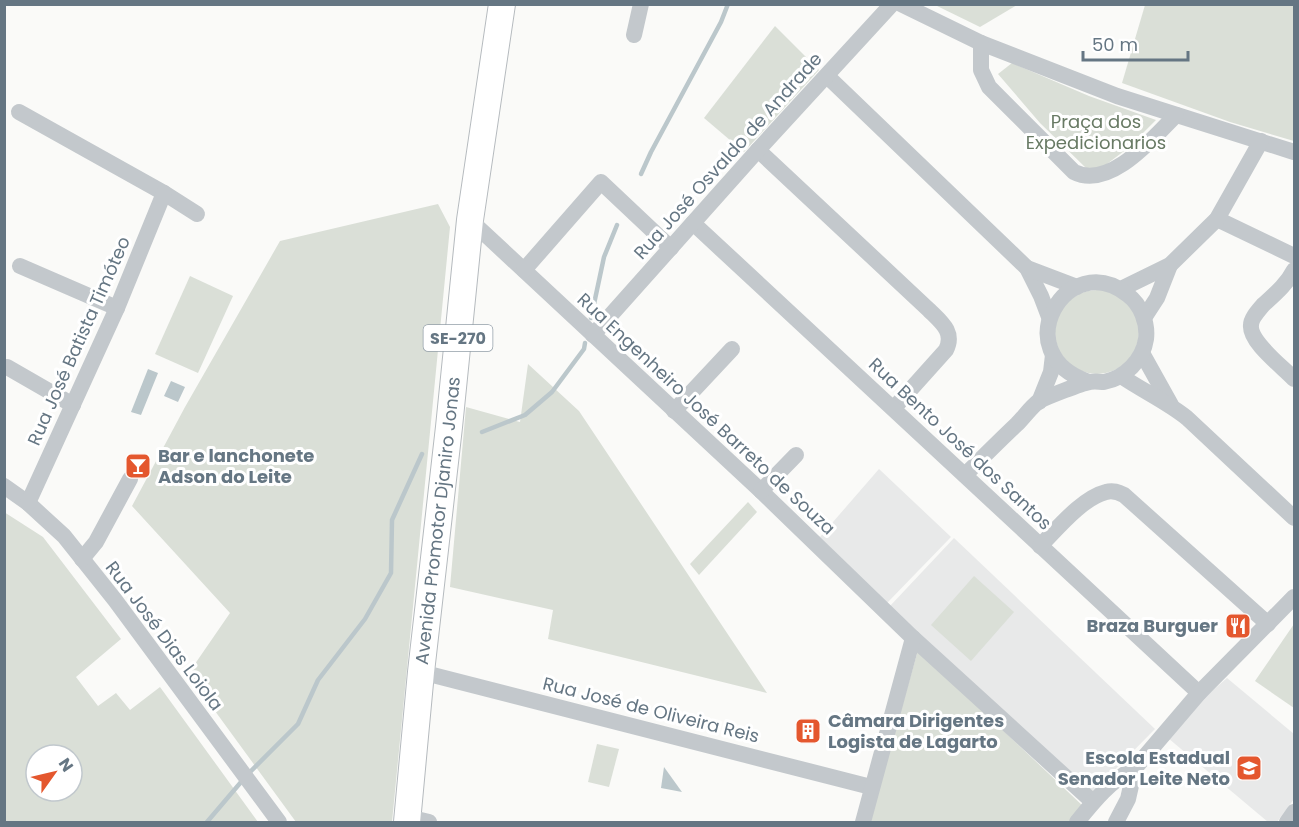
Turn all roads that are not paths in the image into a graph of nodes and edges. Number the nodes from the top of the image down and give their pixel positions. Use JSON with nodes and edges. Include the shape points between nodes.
{"nodes":[{"id":1,"x":502,"y":4,"type":"edge"},
{"id":2,"x":641,"y":4,"type":"edge"},
{"id":3,"x":892,"y":4,"type":"edge"},
{"id":4,"x":901,"y":4,"type":"edge"},
{"id":5,"x":634,"y":35,"type":"dead end"},
{"id":6,"x":981,"y":44,"type":"junction"},
{"id":7,"x":827,"y":76,"type":"junction"},
{"id":8,"x":19,"y":112,"type":"dead end"},
{"id":9,"x":1176,"y":115,"type":"junction"},
{"id":10,"x":1261,"y":141,"type":"junction"},
{"id":11,"x":758,"y":150,"type":"junction"},
{"id":12,"x":1294,"y":152,"type":"edge"},
{"id":13,"x":164,"y":193,"type":"junction"},
{"id":14,"x":197,"y":214,"type":"dead end"},
{"id":15,"x":1217,"y":219,"type":"junction"},
{"id":16,"x":470,"y":220,"type":"junction"},
{"id":17,"x":693,"y":223,"type":"junction"},
{"id":18,"x":671,"y":248,"type":"junction"},
{"id":19,"x":1294,"y":256,"type":"edge"},
{"id":20,"x":1170,"y":265,"type":"junction"},
{"id":21,"x":20,"y":266,"type":"dead end"},
{"id":22,"x":1027,"y":268,"type":"junction"},
{"id":23,"x":524,"y":270,"type":"junction"},
{"id":24,"x":1294,"y":270,"type":"edge"},
{"id":25,"x":1077,"y":286,"type":"junction"},
{"id":26,"x":1121,"y":289,"type":"junction"},
{"id":27,"x":117,"y":308,"type":"junction"},
{"id":28,"x":1049,"y":317,"type":"junction"},
{"id":29,"x":1144,"y":318,"type":"junction"},
{"id":30,"x":593,"y":335,"type":"junction"},
{"id":31,"x":732,"y":349,"type":"dead end"},
{"id":32,"x":1142,"y":352,"type":"junction"},
{"id":33,"x":1053,"y":355,"type":"junction"},
{"id":34,"x":7,"y":367,"type":"dead end"},
{"id":35,"x":1121,"y":376,"type":"junction"},
{"id":36,"x":1294,"y":379,"type":"edge"},
{"id":37,"x":1089,"y":382,"type":"junction"},
{"id":38,"x":1039,"y":402,"type":"junction"},
{"id":39,"x":74,"y":405,"type":"junction"},
{"id":40,"x":1171,"y":405,"type":"junction"},
{"id":41,"x":894,"y":408,"type":"junction"},
{"id":42,"x":674,"y":411,"type":"junction"},
{"id":43,"x":796,"y":455,"type":"dead end"},
{"id":44,"x":965,"y":475,"type":"junction"},
{"id":45,"x":130,"y":479,"type":"dead end"},
{"id":46,"x":4,"y":486,"type":"edge"},
{"id":47,"x":761,"y":491,"type":"junction"},
{"id":48,"x":28,"y":503,"type":"junction"},
{"id":49,"x":1294,"y":518,"type":"edge"},
{"id":50,"x":1040,"y":546,"type":"junction"},
{"id":51,"x":82,"y":559,"type":"junction"},
{"id":52,"x":1294,"y":597,"type":"edge"},
{"id":53,"x":1268,"y":624,"type":"junction"},
{"id":54,"x":913,"y":638,"type":"junction"},
{"id":55,"x":421,"y":672,"type":"junction"},
{"id":56,"x":1200,"y":693,"type":"junction"},
{"id":57,"x":1135,"y":768,"type":"junction"},
{"id":58,"x":1115,"y":781,"type":"junction"},
{"id":59,"x":871,"y":787,"type":"junction"},
{"id":60,"x":1130,"y":792,"type":"junction"},
{"id":61,"x":1093,"y":802,"type":"junction"},
{"id":62,"x":1294,"y":812,"type":"edge"},
{"id":63,"x":415,"y":820,"type":"edge"},
{"id":64,"x":279,"y":822,"type":"edge"},
{"id":65,"x":863,"y":822,"type":"edge"},
{"id":66,"x":1077,"y":822,"type":"edge"},
{"id":67,"x":1116,"y":822,"type":"edge"},
{"id":68,"x":1287,"y":822,"type":"edge"}],
"edges":[{"from":1,"to":16,"type":"main road","name":"Avenida Promotor Djaniro Jonas","number":"SE-270"},
{"from":2,"to":5,"type":"street"},
{"from":3,"to":7,"type":"street","name":"Rua José Osvaldo de Andrade"},
{"from":4,"to":6,"type":"street"},
{"from":6,"to":9,"type":"street"},
{"from":6,"to":9,"type":"street","via":[[981,70],[989,87],[1074,172],[1084,177],[1104,174],[1124,164]]},
{"from":7,"to":11,"type":"street","name":"Rua José Osvaldo de Andrade"},
{"from":7,"to":22,"type":"street"},
{"from":8,"to":13,"type":"street"},
{"from":9,"to":10,"type":"street"},
{"from":10,"to":12,"type":"street"},
{"from":10,"to":15,"type":"street"},
{"from":11,"to":17,"type":"street","name":"Rua José Osvaldo de Andrade"},
{"from":11,"to":41,"type":"street","via":[[945,325],[950,343],[946,350]]},
{"from":13,"to":14,"type":"street"},
{"from":13,"to":27,"type":"street","name":"Rua José Batista Timóteo"},
{"from":15,"to":19,"type":"street"},
{"from":15,"to":20,"type":"street"},
{"from":16,"to":23,"type":"street","name":"Rua Engenheiro José Barreto de Souza"},
{"from":16,"to":55,"type":"main road","name":"Avenida Promotor Djaniro Jonas","number":"SE-270"},
{"from":17,"to":18,"type":"street","name":"Rua José Osvaldo de Andrade"},
{"from":17,"to":41,"type":"street","name":"Rua Bento José dos Santos"},
{"from":18,"to":23,"type":"street","via":[[601,182]]},
{"from":18,"to":30,"type":"street","name":"Rua José Osvaldo de Andrade"},
{"from":20,"to":26,"type":"street"},
{"from":20,"to":29,"type":"street"},
{"from":21,"to":27,"type":"street"},
{"from":22,"to":25,"type":"street"},
{"from":22,"to":28,"type":"street"},
{"from":23,"to":30,"type":"street","name":"Rua Engenheiro José Barreto de Souza"},
{"from":24,"to":36,"type":"street","via":[[1251,323],[1257,342]]},
{"from":25,"to":26,"type":"street","via":[[1099,283]]},
{"from":25,"to":28,"type":"street","via":[[1060,299]]},
{"from":26,"to":29,"type":"street"},
{"from":27,"to":39,"type":"street","name":"Rua José Batista Timóteo"},
{"from":28,"to":33,"type":"street","via":[[1047,336]]},
{"from":29,"to":32,"type":"street","via":[[1146,336]]},
{"from":30,"to":42,"type":"street","name":"Rua Engenheiro José Barreto de Souza"},
{"from":31,"to":42,"type":"street"},
{"from":32,"to":35,"type":"street"},
{"from":32,"to":40,"type":"street"},
{"from":33,"to":37,"type":"street","via":[[1062,368]]},
{"from":33,"to":38,"type":"street"},
{"from":34,"to":39,"type":"street"},
{"from":35,"to":37,"type":"street"},
{"from":35,"to":40,"type":"street"},
{"from":37,"to":38,"type":"street"},
{"from":38,"to":44,"type":"street"},
{"from":39,"to":48,"type":"street","name":"Rua José Batista Timóteo"},
{"from":40,"to":49,"type":"street"},
{"from":41,"to":44,"type":"street","name":"Rua Bento José dos Santos"},
{"from":42,"to":47,"type":"street","name":"Rua Engenheiro José Barreto de Souza"},
{"from":43,"to":47,"type":"street"},
{"from":44,"to":50,"type":"street","name":"Rua Bento José dos Santos"},
{"from":45,"to":51,"type":"street","via":[[96,542]]},
{"from":46,"to":48,"type":"street","name":"Rua José Dias Loiola"},
{"from":47,"to":54,"type":"street","name":"Rua Engenheiro José Barreto de Souza"},
{"from":48,"to":51,"type":"street","name":"Rua José Dias Loiola","via":[[64,536]]},
{"from":50,"to":53,"type":"street","via":[[1094,497],[1117,491]]},
{"from":50,"to":56,"type":"street","name":"Rua Bento José dos Santos"},
{"from":51,"to":64,"type":"street","name":"Rua José Dias Loiola"},
{"from":52,"to":53,"type":"street"},
{"from":53,"to":56,"type":"street"},
{"from":54,"to":59,"type":"street"},
{"from":54,"to":61,"type":"street","name":"Rua Engenheiro José Barreto de Souza"},
{"from":55,"to":59,"type":"street","name":"Rua José de Oliveira Reis"},
{"from":55,"to":63,"type":"main road","name":"Avenida Promotor Djaniro Jonas","number":"SE-270"},
{"from":56,"to":57,"type":"street"},
{"from":57,"to":58,"type":"street"},
{"from":57,"to":60,"type":"street"},
{"from":58,"to":60,"type":"street"},
{"from":58,"to":61,"type":"street"},
{"from":59,"to":65,"type":"street"},
{"from":60,"to":67,"type":"street"},
{"from":61,"to":66,"type":"street"},
{"from":62,"to":68,"type":"street"}]}
